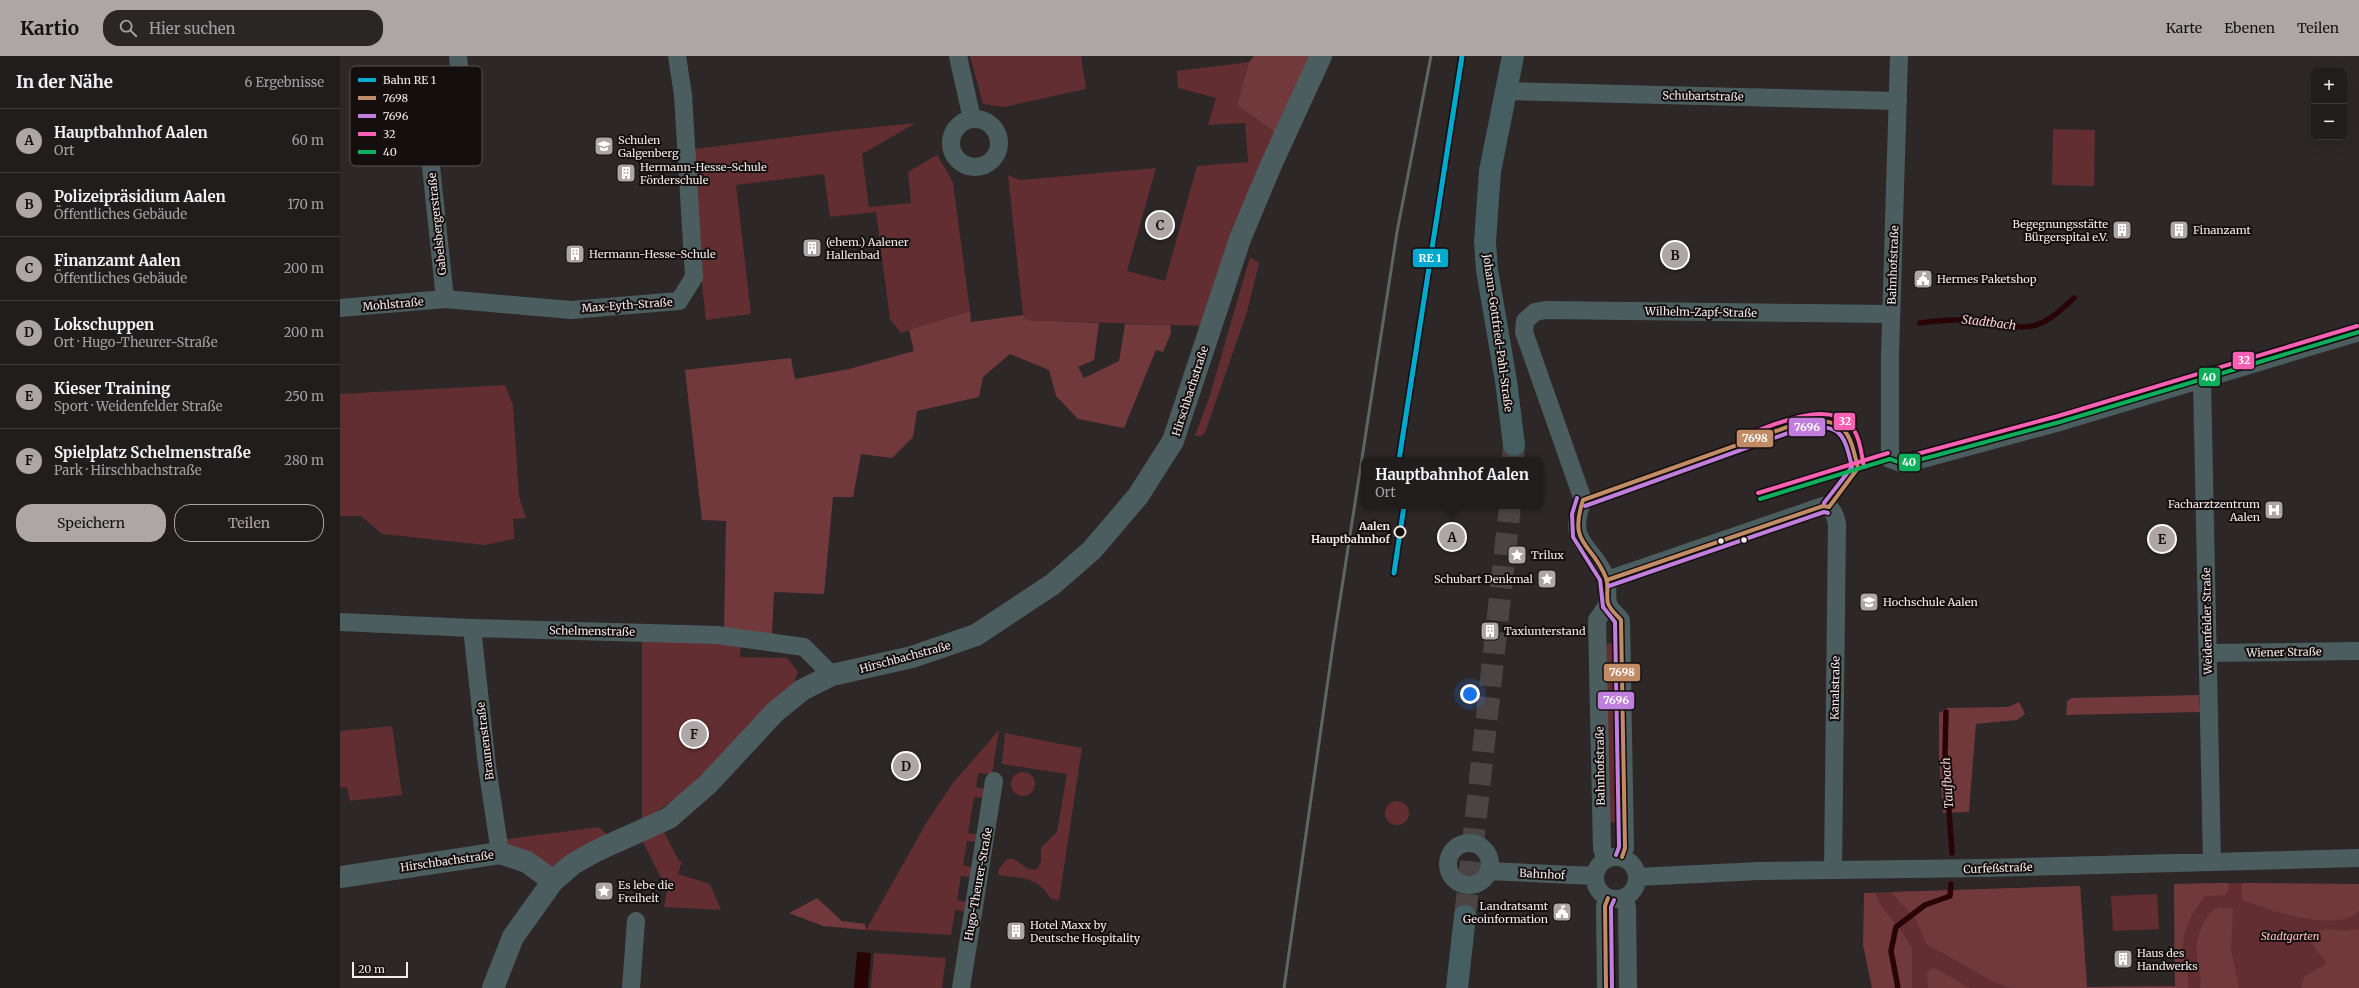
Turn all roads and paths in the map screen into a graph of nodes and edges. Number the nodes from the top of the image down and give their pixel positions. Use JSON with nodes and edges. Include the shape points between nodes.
{"nodes":[{"id":1,"x":458,"y":56,"type":"edge"},
{"id":2,"x":677,"y":56,"type":"edge"},
{"id":3,"x":958,"y":56,"type":"edge"},
{"id":4,"x":1321,"y":56,"type":"edge"},
{"id":5,"x":1513,"y":56,"type":"edge"},
{"id":6,"x":1899,"y":56,"type":"edge"},
{"id":7,"x":459,"y":66,"type":"edge"},
{"id":8,"x":1507,"y":91,"type":"junction"},
{"id":9,"x":1898,"y":101,"type":"junction"},
{"id":10,"x":972,"y":119,"type":"dead end"},
{"id":11,"x":431,"y":166,"type":"edge"},
{"id":12,"x":446,"y":299,"type":"junction"},
{"id":13,"x":340,"y":308,"type":"edge"},
{"id":14,"x":1891,"y":314,"type":"junction"},
{"id":15,"x":2359,"y":332,"type":"edge"},
{"id":16,"x":2202,"y":380,"type":"junction"},
{"id":17,"x":1514,"y":445,"type":"tunnel mouth"},
{"id":18,"x":1605,"y":575,"type":"junction"},
{"id":19,"x":1608,"y":604,"type":"junction"},
{"id":20,"x":340,"y":622,"type":"edge"},
{"id":21,"x":472,"y":628,"type":"junction"},
{"id":22,"x":2359,"y":651,"type":"edge"},
{"id":23,"x":2208,"y":653,"type":"junction"},
{"id":24,"x":832,"y":675,"type":"junction"},
{"id":25,"x":994,"y":780,"type":"dead end"},
{"id":26,"x":500,"y":854,"type":"junction"},
{"id":27,"x":1614,"y":858,"type":"junction"},
{"id":28,"x":2359,"y":858,"type":"edge"},
{"id":29,"x":2212,"y":862,"type":"junction"},
{"id":30,"x":1833,"y":870,"type":"junction"},
{"id":31,"x":1489,"y":871,"type":"dead end"},
{"id":32,"x":1595,"y":876,"type":"junction"},
{"id":33,"x":340,"y":877,"type":"edge"},
{"id":34,"x":1637,"y":877,"type":"junction"},
{"id":35,"x":553,"y":881,"type":"junction"},
{"id":36,"x":1616,"y":898,"type":"junction"},
{"id":37,"x":1465,"y":916,"type":"tunnel mouth"},
{"id":38,"x":636,"y":920,"type":"dead end"},
{"id":39,"x":493,"y":988,"type":"edge"},
{"id":40,"x":631,"y":988,"type":"edge"},
{"id":41,"x":961,"y":988,"type":"edge"},
{"id":42,"x":1457,"y":988,"type":"edge"},
{"id":43,"x":1606,"y":988,"type":"edge"},
{"id":44,"x":1628,"y":988,"type":"edge"}],
"edges":[{"from":1,"to":7,"type":"street","name":"Gabelsbergerstraße"},
{"from":2,"to":12,"type":"street","name":"Max-Eyth-Straße","via":[[683,95],[694,277],[679,301],[571,310]]},
{"from":3,"to":10,"type":"street"},
{"from":4,"to":24,"type":"street","name":"Hirschbachstraße","via":[[1240,239],[1173,441],[1138,496],[1092,550],[1053,584],[976,635],[912,657]]},
{"from":5,"to":8,"type":"main road","name":"Johann-Gottfried-Pahl-Straße"},
{"from":6,"to":9,"type":"street","name":"Bahnhofstraße"},
{"from":8,"to":9,"type":"street","name":"Schubartstraße"},
{"from":8,"to":17,"type":"main road","name":"Johann-Gottfried-Pahl-Straße","via":[[1490,171],[1485,242],[1486,270],[1506,381]]},
{"from":9,"to":14,"type":"street","name":"Bahnhofstraße"},
{"from":11,"to":12,"type":"street","name":"Gabelsbergerstraße"},
{"from":12,"to":13,"type":"street","name":"Mohlstraße"},
{"from":14,"to":16,"type":"street","name":"Bahnhofstraße","via":[[1889,452],[1890,459],[1904,464]]},
{"from":14,"to":18,"type":"street","name":"Wilhelm-Zapf-Straße","via":[[1545,310],[1529,315],[1525,321],[1524,332],[1583,500],[1577,517],[1578,534]]},
{"from":15,"to":16,"type":"street"},
{"from":16,"to":23,"type":"street","name":"Weidenfelder Straße"},
{"from":18,"to":19,"type":"street"},
{"from":18,"to":30,"type":"street","name":"Kanalstraße","via":[[1823,506],[1830,507],[1837,524]]},
{"from":19,"to":27,"type":"street","name":"Bahnhofstraße","via":[[1597,620],[1602,849]]},
{"from":19,"to":27,"type":"street","via":[[1621,620],[1625,848]]},
{"from":20,"to":21,"type":"street","name":"Schelmenstraße"},
{"from":21,"to":24,"type":"street","name":"Schelmenstraße","via":[[717,635],[804,647]]},
{"from":21,"to":26,"type":"street","name":"Braunenstraße","via":[[487,766]]},
{"from":22,"to":23,"type":"street","name":"Wiener Straße"},
{"from":23,"to":29,"type":"street","name":"Weidenfelder Straße"},
{"from":24,"to":35,"type":"street","name":"Hirschbachstraße","via":[[802,690],[775,712],[708,784],[669,818],[596,851],[573,864]]},
{"from":25,"to":41,"type":"street","name":"Hugo-Theurer-Straße"},
{"from":26,"to":33,"type":"street","name":"Hirschbachstraße"},
{"from":26,"to":35,"type":"street","name":"Hirschbachstraße","via":[[527,862]]},
{"from":27,"to":32,"type":"street","via":[[1598,866]]},
{"from":27,"to":34,"type":"street","via":[[1633,865]]},
{"from":28,"to":29,"type":"street","name":"Curfeßstraße"},
{"from":29,"to":30,"type":"street","name":"Curfeßstraße"},
{"from":30,"to":34,"type":"street","name":"Curfeßstraße"},
{"from":31,"to":32,"type":"street","name":"Bahnhof"},
{"from":32,"to":36,"type":"street","via":[[1598,889]]},
{"from":34,"to":36,"type":"street","via":[[1635,887]]},
{"from":35,"to":39,"type":"street","via":[[513,937]]},
{"from":36,"to":43,"type":"street","via":[[1605,906]]},
{"from":36,"to":44,"type":"street","via":[[1627,907]]},
{"from":37,"to":42,"type":"main road"},
{"from":38,"to":40,"type":"street"}]}
